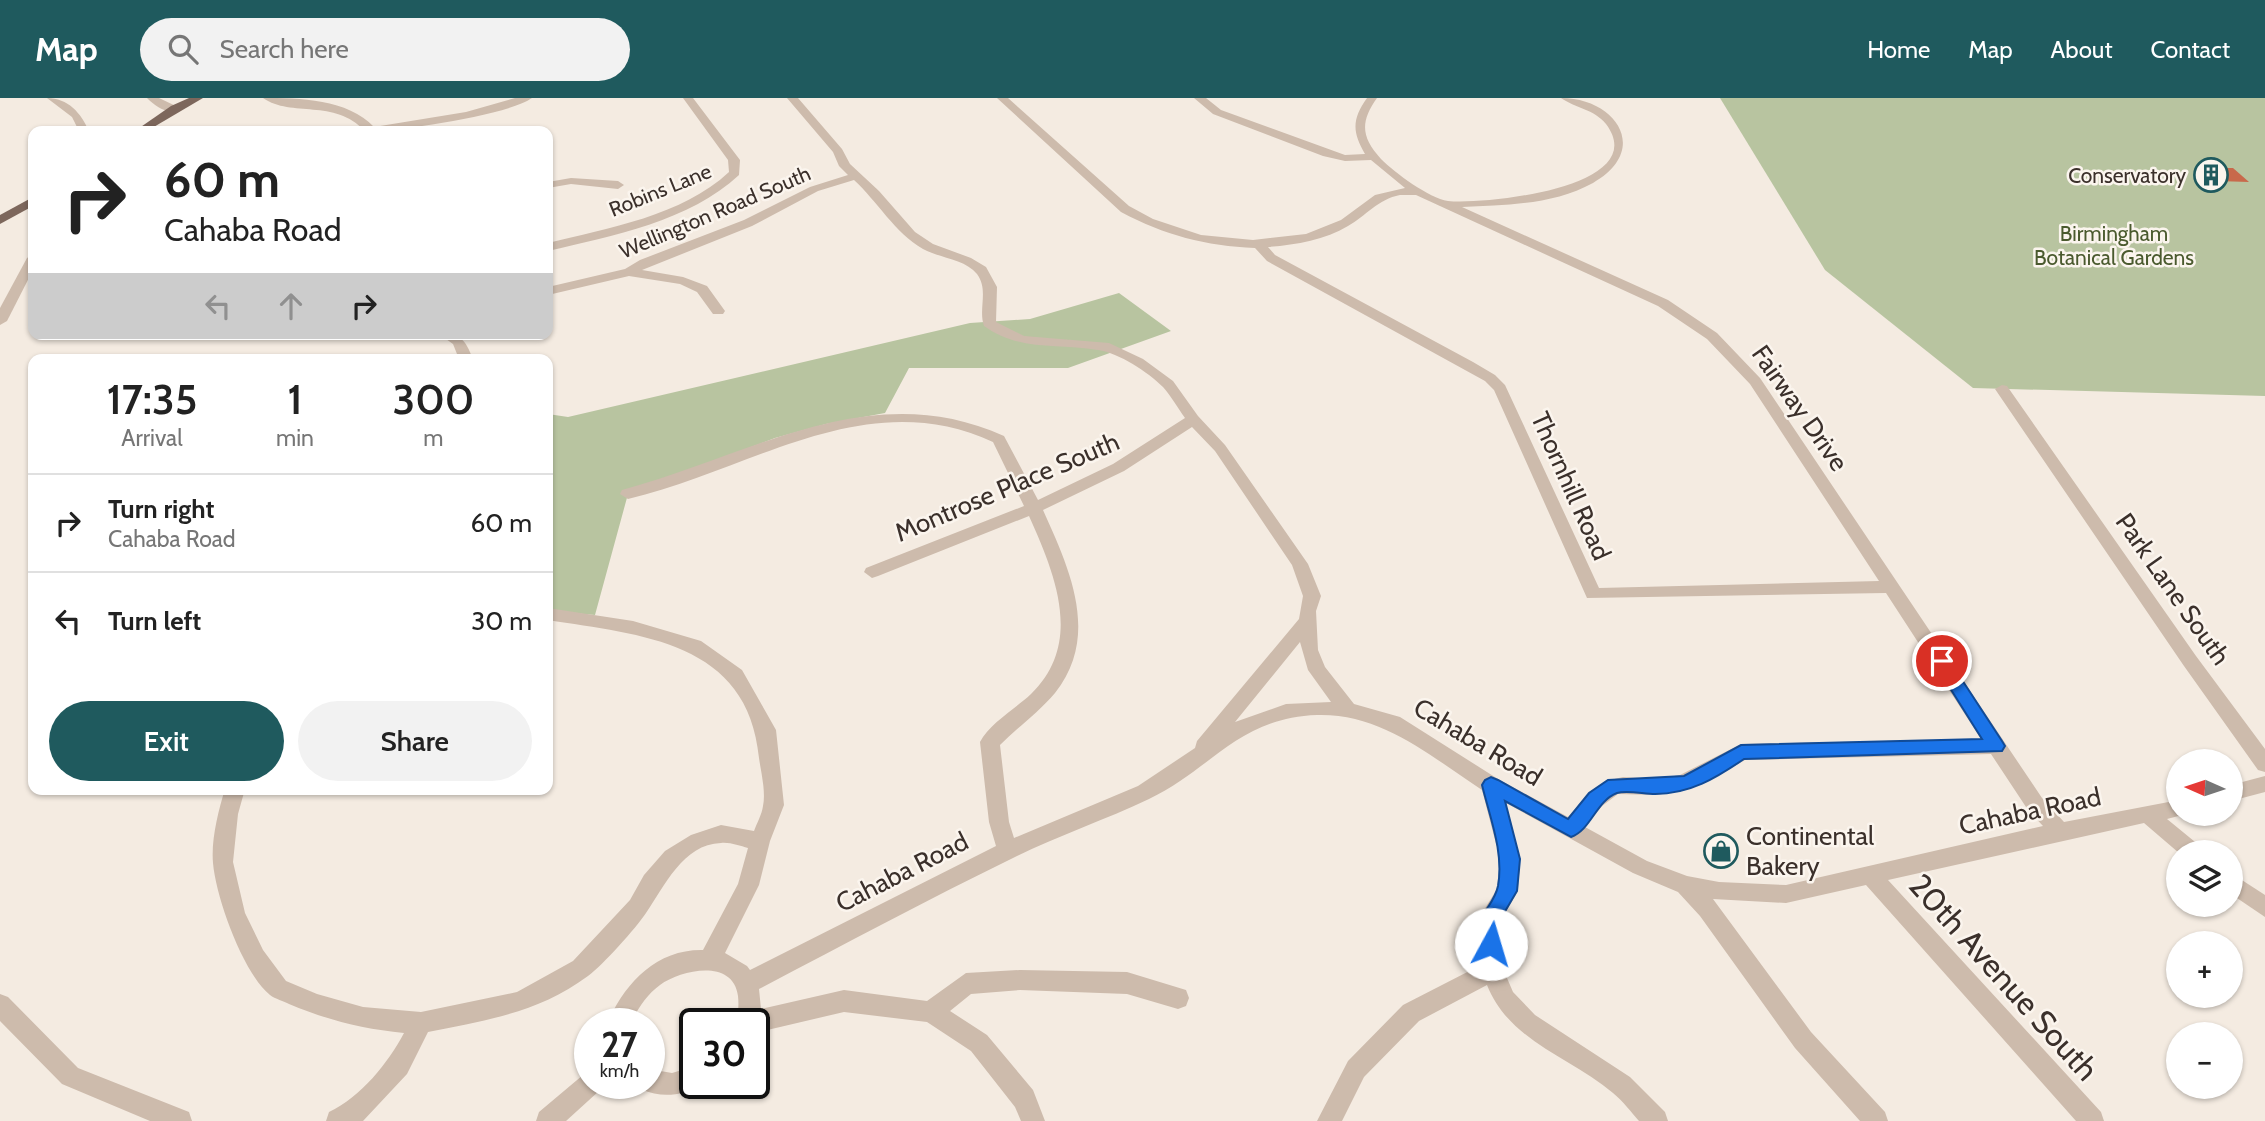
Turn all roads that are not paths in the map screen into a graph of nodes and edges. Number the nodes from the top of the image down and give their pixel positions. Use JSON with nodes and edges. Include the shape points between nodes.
{"nodes":[{"id":1,"x":52,"y":98,"type":"edge"},
{"id":2,"x":152,"y":98,"type":"edge"},
{"id":3,"x":198,"y":98,"type":"edge"},
{"id":4,"x":268,"y":98,"type":"edge"},
{"id":5,"x":527,"y":98,"type":"edge"},
{"id":6,"x":688,"y":98,"type":"edge"},
{"id":7,"x":792,"y":98,"type":"edge"},
{"id":8,"x":1002,"y":98,"type":"edge"},
{"id":9,"x":1199,"y":98,"type":"edge"},
{"id":10,"x":1371,"y":98,"type":"edge"},
{"id":11,"x":1566,"y":98,"type":"edge"},
{"id":12,"x":175,"y":108,"type":"junction"},
{"id":13,"x":82,"y":126,"type":"edge"},
{"id":14,"x":148,"y":126,"type":"edge"},
{"id":15,"x":367,"y":126,"type":"edge"},
{"id":16,"x":402,"y":126,"type":"edge"},
{"id":17,"x":1372,"y":157,"type":"junction"},
{"id":18,"x":855,"y":176,"type":"junction"},
{"id":19,"x":1381,"y":178,"type":"junction"},
{"id":20,"x":553,"y":184,"type":"edge"},
{"id":21,"x":618,"y":185,"type":"dead end"},
{"id":22,"x":1419,"y":192,"type":"junction"},
{"id":23,"x":1501,"y":201,"type":"junction"},
{"id":24,"x":28,"y":204,"type":"edge"},
{"id":25,"x":1445,"y":204,"type":"junction"},
{"id":26,"x":1368,"y":205,"type":"junction"},
{"id":27,"x":0,"y":220,"type":"edge"},
{"id":28,"x":1493,"y":225,"type":"junction"},
{"id":29,"x":1257,"y":243,"type":"junction"},
{"id":30,"x":553,"y":246,"type":"edge"},
{"id":31,"x":28,"y":268,"type":"edge"},
{"id":32,"x":629,"y":272,"type":"junction"},
{"id":33,"x":553,"y":290,"type":"edge"},
{"id":34,"x":718,"y":311,"type":"dead end"},
{"id":35,"x":0,"y":321,"type":"edge"},
{"id":36,"x":2002,"y":389,"type":"dead end"},
{"id":37,"x":1193,"y":419,"type":"junction"},
{"id":38,"x":628,"y":494,"type":"dead end"},
{"id":39,"x":1033,"y":506,"type":"junction"},
{"id":40,"x":872,"y":572,"type":"dead end"},
{"id":41,"x":1889,"y":587,"type":"junction"},
{"id":42,"x":553,"y":615,"type":"edge"},
{"id":43,"x":1308,"y":620,"type":"junction"},
{"id":44,"x":1348,"y":710,"type":"junction"},
{"id":45,"x":1996,"y":746,"type":"junction"},
{"id":46,"x":2265,"y":764,"type":"edge"},
{"id":47,"x":1188,"y":765,"type":"junction"},
{"id":48,"x":2265,"y":784,"type":"edge"},
{"id":49,"x":1491,"y":785,"type":"junction"},
{"id":50,"x":2244,"y":790,"type":"edge"},
{"id":51,"x":233,"y":795,"type":"edge"},
{"id":52,"x":2166,"y":811,"type":"edge"},
{"id":53,"x":2148,"y":815,"type":"junction"},
{"id":54,"x":1571,"y":829,"type":"junction"},
{"id":55,"x":2060,"y":831,"type":"junction"},
{"id":56,"x":2178,"y":840,"type":"edge"},
{"id":57,"x":760,"y":841,"type":"junction"},
{"id":58,"x":1008,"y":850,"type":"junction"},
{"id":59,"x":1870,"y":875,"type":"junction"},
{"id":60,"x":1686,"y":885,"type":"junction"},
{"id":61,"x":2243,"y":890,"type":"edge"},
{"id":62,"x":2265,"y":907,"type":"edge"},
{"id":63,"x":710,"y":959,"type":"junction"},
{"id":64,"x":1493,"y":971,"type":"junction"},
{"id":65,"x":747,"y":983,"type":"junction"},
{"id":66,"x":1178,"y":998,"type":"dead end"},
{"id":67,"x":0,"y":1005,"type":"edge"},
{"id":68,"x":625,"y":1008,"type":"edge"},
{"id":69,"x":751,"y":1008,"type":"edge"},
{"id":70,"x":931,"y":1012,"type":"junction"},
{"id":71,"x":770,"y":1018,"type":"edge"},
{"id":72,"x":421,"y":1023,"type":"junction"},
{"id":73,"x":574,"y":1098,"type":"edge"},
{"id":74,"x":180,"y":1121,"type":"edge"},
{"id":75,"x":338,"y":1121,"type":"edge"},
{"id":76,"x":548,"y":1121,"type":"edge"},
{"id":77,"x":1032,"y":1121,"type":"edge"},
{"id":78,"x":1329,"y":1121,"type":"edge"},
{"id":79,"x":1656,"y":1121,"type":"edge"},
{"id":80,"x":1876,"y":1121,"type":"edge"},
{"id":81,"x":2092,"y":1121,"type":"edge"}],
"edges":[{"from":1,"to":13,"type":"street","via":[[76,115]]},
{"from":2,"to":12,"type":"street"},
{"from":3,"to":12,"type":"main road"},
{"from":4,"to":15,"type":"street","via":[[345,111]]},
{"from":5,"to":16,"type":"street"},
{"from":6,"to":30,"type":"street","name":"Robins Lane","via":[[734,160],[735,173],[726,184],[659,215]]},
{"from":7,"to":18,"type":"street"},
{"from":8,"to":29,"type":"street","via":[[1125,209],[1148,223],[1215,242]]},
{"from":9,"to":17,"type":"street","via":[[1217,111],[1327,155]]},
{"from":10,"to":17,"type":"street","via":[[1361,116],[1360,130]]},
{"from":11,"to":23,"type":"street","via":[[1607,119],[1619,143],[1617,157],[1587,183],[1569,191]]},
{"from":12,"to":14,"type":"main road"},
{"from":17,"to":19,"type":"street","name":"Fairway Drive"},
{"from":18,"to":32,"type":"street","name":"Wellington Road South","via":[[814,188],[748,223]]},
{"from":18,"to":37,"type":"street","via":[[876,193],[911,235],[981,270],[990,287],[989,323],[1022,340],[1104,346],[1138,362],[1168,384]]},
{"from":19,"to":22,"type":"street","name":"Fairway Drive"},
{"from":19,"to":26,"type":"street"},
{"from":20,"to":21,"type":"street"},
{"from":22,"to":25,"type":"street","name":"Fairway Drive"},
{"from":22,"to":26,"type":"street","via":[[1386,192]]},
{"from":23,"to":25,"type":"street"},
{"from":23,"to":28,"type":"street","via":[[1488,212]]},
{"from":24,"to":27,"type":"main road"},
{"from":25,"to":28,"type":"street","name":"Fairway Drive"},
{"from":26,"to":29,"type":"street","via":[[1334,229]]},
{"from":28,"to":41,"type":"street","name":"Fairway Drive","via":[[1663,303],[1712,336],[1755,381]]},
{"from":29,"to":41,"type":"street","name":"Thornhill Road","via":[[1271,258],[1468,365],[1500,388],[1593,594]]},
{"from":31,"to":35,"type":"street"},
{"from":32,"to":33,"type":"street","name":"Wellington Road South"},
{"from":32,"to":34,"type":"street","via":[[702,289]]},
{"from":36,"to":46,"type":"street","name":"Park Lane South"},
{"from":37,"to":39,"type":"street","name":"Montrose Place South","via":[[1110,474]]},
{"from":37,"to":43,"type":"street","via":[[1220,448],[1300,564],[1312,596]]},
{"from":38,"to":39,"type":"street","via":[[655,489],[779,440],[837,425],[912,418],[964,424],[999,439]]},
{"from":39,"to":40,"type":"street","name":"Montrose Place South"},
{"from":39,"to":58,"type":"street","via":[[1065,589],[1072,626],[1061,666],[1048,687],[990,742],[999,822]]},
{"from":41,"to":45,"type":"street","name":"Fairway Drive"},
{"from":42,"to":57,"type":"street","via":[[633,627],[695,646],[735,675],[766,730],[774,805]]},
{"from":43,"to":44,"type":"street","via":[[1308,650],[1317,670]]},
{"from":43,"to":47,"type":"street"},
{"from":44,"to":47,"type":"street","name":"Cahaba Road","via":[[1286,711],[1248,723]]},
{"from":44,"to":49,"type":"street","name":"Cahaba Road","via":[[1392,722]]},
{"from":45,"to":54,"type":"street","via":[[1741,752],[1686,783],[1614,785]]},
{"from":45,"to":55,"type":"street","name":"Fairway Drive","via":[[2035,804]]},
{"from":47,"to":58,"type":"street","name":"Cahaba Road","via":[[1145,792]]},
{"from":48,"to":50,"type":"street"},
{"from":49,"to":54,"type":"street","name":"Cahaba Road"},
{"from":49,"to":64,"type":"street","via":[[1510,859],[1507,891],[1490,918]]},
{"from":51,"to":72,"type":"street","via":[[223,862],[234,914],[278,988],[363,1018]]},
{"from":52,"to":53,"type":"street","name":"Cahaba Road"},
{"from":53,"to":55,"type":"street","name":"Cahaba Road"},
{"from":53,"to":56,"type":"street"},
{"from":54,"to":60,"type":"street","name":"Cahaba Road","via":[[1640,867]]},
{"from":55,"to":59,"type":"street","name":"Cahaba Road"},
{"from":57,"to":63,"type":"street","via":[[748,885]]},
{"from":57,"to":72,"type":"street","via":[[721,834],[698,841],[672,857],[638,907],[581,968],[522,1002]]},
{"from":58,"to":65,"type":"street","name":"Cahaba Road"},
{"from":59,"to":60,"type":"street","name":"Cahaba Road","via":[[1786,894]]},
{"from":59,"to":81,"type":"street","name":"20th Avenue South"},
{"from":60,"to":80,"type":"street","via":[[1803,1040]]},
{"from":61,"to":62,"type":"street"},
{"from":63,"to":65,"type":"street","via":[[727,964]]},
{"from":63,"to":68,"type":"street","via":[[666,967],[641,983]]},
{"from":64,"to":78,"type":"street","via":[[1411,1013],[1356,1069]]},
{"from":64,"to":79,"type":"street","via":[[1504,999],[1527,1023],[1622,1085]]},
{"from":65,"to":69,"type":"street"},
{"from":66,"to":70,"type":"street","via":[[1127,983],[1020,980],[966,984]]},
{"from":67,"to":74,"type":"street","via":[[70,1076]]},
{"from":70,"to":71,"type":"street","via":[[844,1001]]},
{"from":70,"to":77,"type":"street","via":[[979,1043],[1024,1099]]},
{"from":72,"to":75,"type":"street","via":[[399,1066],[353,1114]]},
{"from":73,"to":76,"type":"street"}]}
